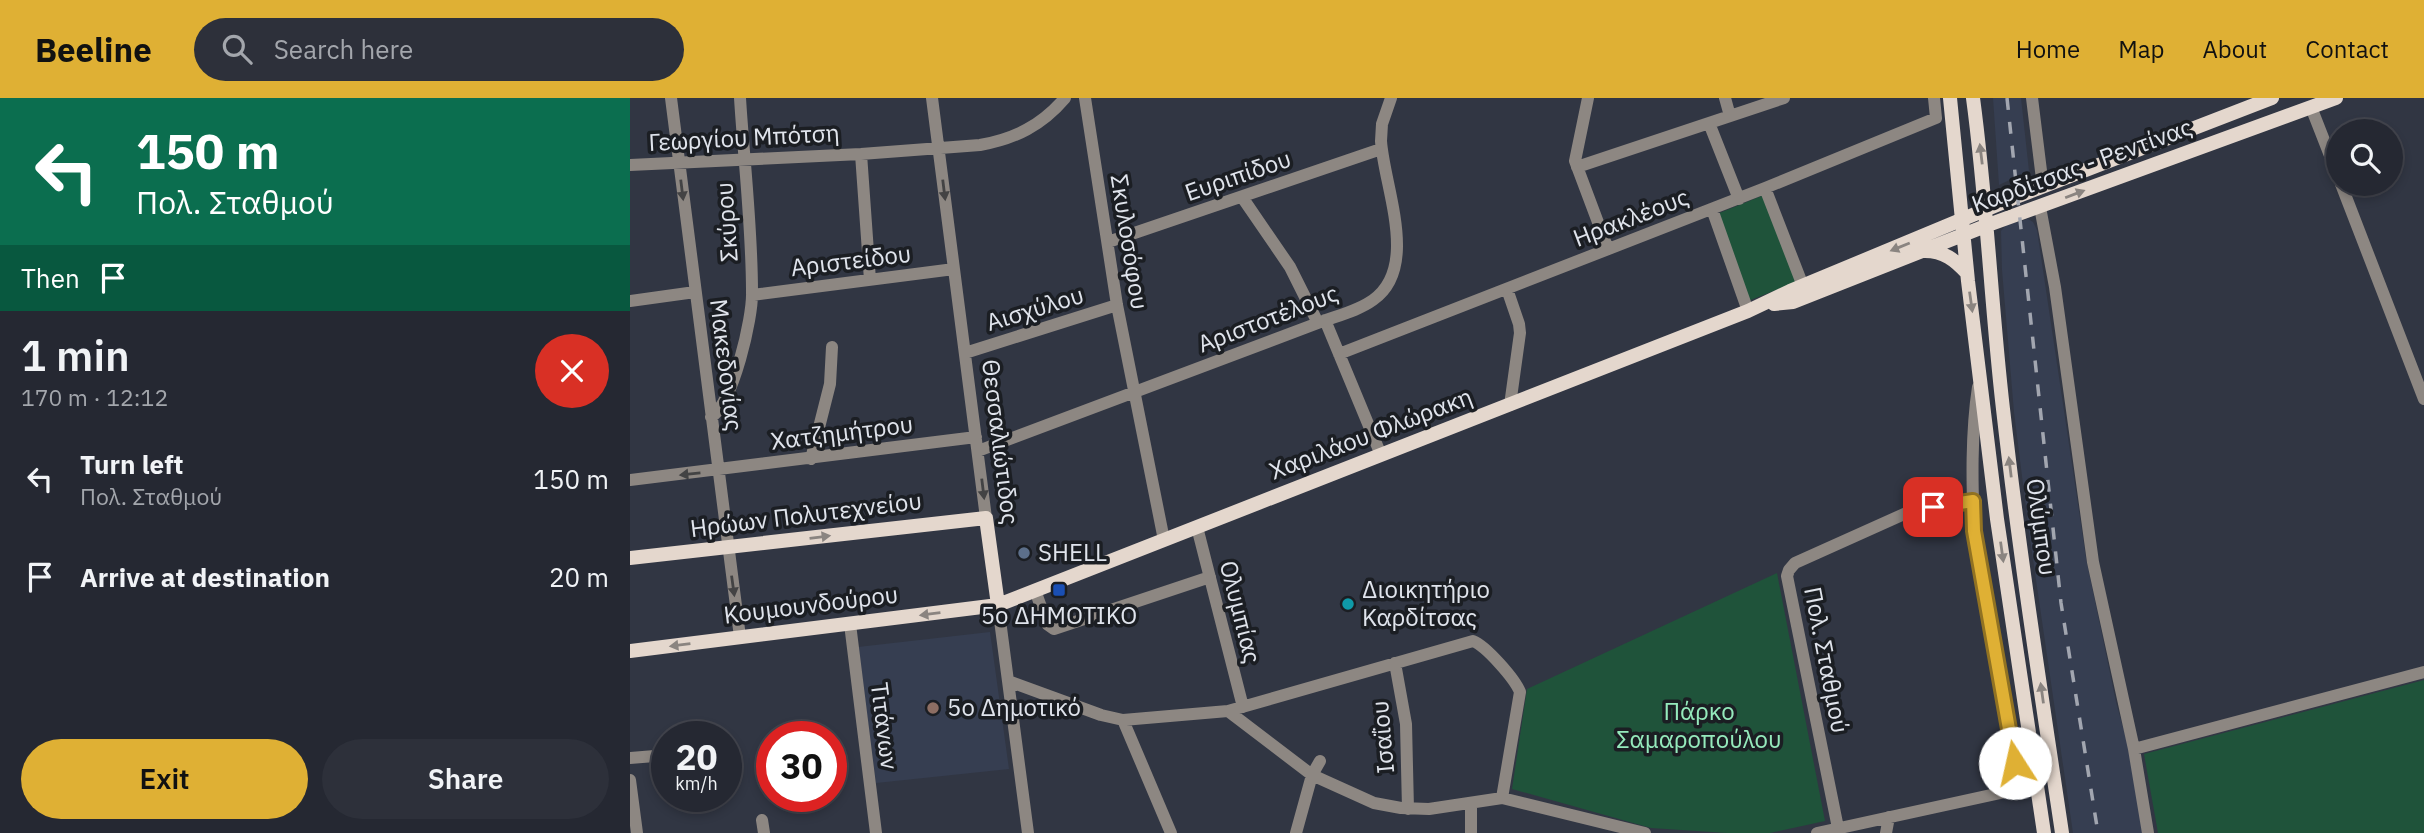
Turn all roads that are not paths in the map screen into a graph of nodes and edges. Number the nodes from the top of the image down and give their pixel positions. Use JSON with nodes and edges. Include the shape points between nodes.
{"nodes":[{"id":1,"x":671,"y":98,"type":"edge"},
{"id":2,"x":740,"y":98,"type":"edge"},
{"id":3,"x":932,"y":98,"type":"edge"},
{"id":4,"x":1065,"y":98,"type":"edge"},
{"id":5,"x":1085,"y":98,"type":"edge"},
{"id":6,"x":1391,"y":98,"type":"edge"},
{"id":7,"x":1588,"y":98,"type":"edge"},
{"id":8,"x":1725,"y":98,"type":"edge"},
{"id":9,"x":1784,"y":98,"type":"edge"},
{"id":10,"x":1934,"y":98,"type":"edge"},
{"id":11,"x":1950,"y":98,"type":"edge"},
{"id":12,"x":1973,"y":98,"type":"edge"},
{"id":13,"x":2032,"y":98,"type":"edge"},
{"id":14,"x":2272,"y":98,"type":"edge"},
{"id":15,"x":2336,"y":98,"type":"edge"},
{"id":16,"x":2311,"y":107,"type":"junction"},
{"id":17,"x":1730,"y":116,"type":"junction"},
{"id":18,"x":2222,"y":117,"type":"junction"},
{"id":19,"x":1709,"y":123,"type":"junction"},
{"id":20,"x":2230,"y":135,"type":"junction"},
{"id":21,"x":2326,"y":145,"type":"edge"},
{"id":22,"x":939,"y":149,"type":"junction"},
{"id":23,"x":1381,"y":149,"type":"junction"},
{"id":24,"x":861,"y":154,"type":"junction"},
{"id":25,"x":743,"y":159,"type":"junction"},
{"id":26,"x":678,"y":162,"type":"junction"},
{"id":27,"x":630,"y":165,"type":"edge"},
{"id":28,"x":1577,"y":167,"type":"junction"},
{"id":29,"x":2043,"y":187,"type":"junction"},
{"id":30,"x":1765,"y":188,"type":"junction"},
{"id":31,"x":2346,"y":196,"type":"edge"},
{"id":32,"x":1242,"y":197,"type":"junction"},
{"id":33,"x":1739,"y":198,"type":"junction"},
{"id":34,"x":2040,"y":206,"type":"junction"},
{"id":35,"x":1712,"y":209,"type":"junction"},
{"id":36,"x":1987,"y":210,"type":"junction"},
{"id":37,"x":1988,"y":225,"type":"junction"},
{"id":38,"x":1964,"y":228,"type":"junction"},
{"id":39,"x":1108,"y":242,"type":"junction"},
{"id":40,"x":1608,"y":249,"type":"junction"},
{"id":41,"x":1924,"y":251,"type":"junction"},
{"id":42,"x":954,"y":270,"type":"junction"},
{"id":43,"x":1967,"y":273,"type":"junction"},
{"id":44,"x":870,"y":280,"type":"junction"},
{"id":45,"x":1803,"y":286,"type":"junction"},
{"id":46,"x":1507,"y":289,"type":"junction"},
{"id":47,"x":695,"y":292,"type":"junction"},
{"id":48,"x":752,"y":295,"type":"junction"},
{"id":49,"x":630,"y":301,"type":"edge"},
{"id":50,"x":1118,"y":305,"type":"junction"},
{"id":51,"x":1755,"y":309,"type":"junction"},
{"id":52,"x":1322,"y":322,"type":"junction"},
{"id":53,"x":832,"y":347,"type":"dead end"},
{"id":54,"x":965,"y":353,"type":"junction"},
{"id":55,"x":1339,"y":354,"type":"junction"},
{"id":56,"x":1981,"y":371,"type":"junction"},
{"id":57,"x":1134,"y":392,"type":"junction"},
{"id":58,"x":2424,"y":399,"type":"edge"},
{"id":59,"x":1510,"y":405,"type":"junction"},
{"id":60,"x":711,"y":417,"type":"junction"},
{"id":61,"x":976,"y":437,"type":"junction"},
{"id":62,"x":978,"y":451,"type":"junction"},
{"id":63,"x":1381,"y":455,"type":"junction"},
{"id":64,"x":811,"y":459,"type":"junction"},
{"id":65,"x":718,"y":470,"type":"junction"},
{"id":66,"x":630,"y":480,"type":"edge"},
{"id":67,"x":1973,"y":501,"type":"junction"},
{"id":68,"x":986,"y":518,"type":"junction"},
{"id":69,"x":1197,"y":527,"type":"junction"},
{"id":70,"x":1164,"y":540,"type":"junction"},
{"id":71,"x":727,"y":547,"type":"junction"},
{"id":72,"x":630,"y":558,"type":"edge"},
{"id":73,"x":1210,"y":577,"type":"junction"},
{"id":74,"x":1035,"y":590,"type":"junction"},
{"id":75,"x":998,"y":605,"type":"junction"},
{"id":76,"x":850,"y":624,"type":"junction"},
{"id":77,"x":740,"y":637,"type":"junction"},
{"id":78,"x":630,"y":651,"type":"edge"},
{"id":79,"x":1395,"y":663,"type":"junction"},
{"id":80,"x":2424,"y":672,"type":"edge"},
{"id":81,"x":1008,"y":681,"type":"junction"},
{"id":82,"x":1242,"y":706,"type":"junction"},
{"id":83,"x":1228,"y":711,"type":"junction"},
{"id":84,"x":1123,"y":720,"type":"junction"},
{"id":85,"x":2134,"y":749,"type":"junction"},
{"id":86,"x":651,"y":756,"type":"edge"},
{"id":87,"x":630,"y":758,"type":"edge"},
{"id":88,"x":1320,"y":761,"type":"dead end"},
{"id":89,"x":1312,"y":775,"type":"junction"},
{"id":90,"x":630,"y":780,"type":"edge"},
{"id":91,"x":2037,"y":785,"type":"junction"},
{"id":92,"x":2020,"y":788,"type":"junction"},
{"id":93,"x":1502,"y":798,"type":"junction"},
{"id":94,"x":1471,"y":804,"type":"junction"},
{"id":95,"x":1408,"y":809,"type":"junction"},
{"id":96,"x":1889,"y":817,"type":"junction"},
{"id":97,"x":1838,"y":828,"type":"junction"},
{"id":98,"x":1612,"y":829,"type":"edge"},
{"id":99,"x":637,"y":833,"type":"edge"},
{"id":100,"x":876,"y":833,"type":"edge"},
{"id":101,"x":1028,"y":833,"type":"edge"},
{"id":102,"x":1171,"y":833,"type":"edge"},
{"id":103,"x":1296,"y":833,"type":"edge"},
{"id":104,"x":1471,"y":833,"type":"edge"},
{"id":105,"x":1645,"y":833,"type":"edge"},
{"id":106,"x":1817,"y":833,"type":"edge"},
{"id":107,"x":1886,"y":833,"type":"edge"},
{"id":108,"x":2044,"y":833,"type":"edge"},
{"id":109,"x":2062,"y":833,"type":"edge"},
{"id":110,"x":2148,"y":833,"type":"edge"}],
"edges":[{"from":1,"to":26,"type":"street","name":"Μακεδονίας"},
{"from":2,"to":25,"type":"street","name":"Σκύρου"},
{"from":3,"to":22,"type":"street","name":"Θεσσαλιώτιδος"},
{"from":4,"to":22,"type":"street","name":"Γεωργίου Μπότση","via":[[1047,118],[1020,133],[989,144]]},
{"from":5,"to":39,"type":"street","name":"Σκυλοσόφου"},
{"from":6,"to":23,"type":"street","name":"Αριστοτέλους","via":[[1382,124]]},
{"from":7,"to":28,"type":"street","via":[[1574,158]]},
{"from":8,"to":17,"type":"street"},
{"from":9,"to":17,"type":"street"},
{"from":10,"to":30,"type":"street","name":"Ηρακλέους","via":[[1936,118]]},
{"from":11,"to":38,"type":"main road","name":"Ολύμπου"},
{"from":36,"to":12,"type":"main road","name":"Ολύμπου","one_way":true},
{"from":13,"to":29,"type":"street"},
{"from":14,"to":18,"type":"main road","name":"Καρδίτσας - Ρεντίνας"},
{"from":15,"to":16,"type":"main road","name":"Καρδίτσας - Ρεντίνας"},
{"from":16,"to":20,"type":"main road","name":"Καρδίτσας - Ρεντίνας"},
{"from":16,"to":21,"type":"street"},
{"from":17,"to":19,"type":"street"},
{"from":18,"to":20,"type":"main road"},
{"from":18,"to":29,"type":"main road","name":"Καρδίτσας - Ρεντίνας"},
{"from":19,"to":28,"type":"street"},
{"from":19,"to":33,"type":"street"},
{"from":34,"to":20,"type":"main road","name":"Καρδίτσας - Ρεντίνας","one_way":true},
{"from":22,"to":24,"type":"street","name":"Γεωργίου Μπότση"},
{"from":22,"to":42,"type":"street","name":"Θεσσαλιώτιδος","one_way":true},
{"from":23,"to":32,"type":"street","name":"Ευριπίδου"},
{"from":23,"to":52,"type":"street","name":"Αριστοτέλους","via":[[1396,235],[1394,271],[1373,300]]},
{"from":24,"to":25,"type":"street","name":"Γεωργίου Μπότση"},
{"from":24,"to":44,"type":"street","name":"Γεωργίου Μπότση"},
{"from":25,"to":26,"type":"street","name":"Γεωργίου Μπότση"},
{"from":25,"to":48,"type":"street","name":"Σκύρου"},
{"from":26,"to":27,"type":"street","name":"Γεωργίου Μπότση"},
{"from":26,"to":47,"type":"street","name":"Μακεδονίας","one_way":true},
{"from":28,"to":40,"type":"street"},
{"from":29,"to":36,"type":"main road","name":"Καρδίτσας - Ρεντίνας"},
{"from":30,"to":33,"type":"street","name":"Ηρακλέους"},
{"from":30,"to":45,"type":"street"},
{"from":31,"to":58,"type":"street"},
{"from":32,"to":39,"type":"street","name":"Ευριπίδου"},
{"from":32,"to":52,"type":"street"},
{"from":33,"to":35,"type":"street","name":"Ηρακλέους"},
{"from":34,"to":37,"type":"main road","name":"Καρδίτσας - Ρεντίνας"},
{"from":34,"to":85,"type":"street","via":[[2093,562]]},
{"from":35,"to":40,"type":"street","name":"Ηρακλέους"},
{"from":35,"to":51,"type":"street"},
{"from":36,"to":37,"type":"main road","name":"Ολύμπου"},
{"from":36,"to":38,"type":"main road","name":"Καρδίτσας - Ρεντίνας"},
{"from":37,"to":38,"type":"main road","name":"Καρδίτσας - Ρεντίνας"},
{"from":109,"to":37,"type":"main road","name":"Ολύμπου","one_way":true,"via":[[2002,405]]},
{"from":38,"to":41,"type":"main road","name":"Χαριλάου Φλώρακη"},
{"from":38,"to":43,"type":"main road","name":"Ολύμπου"},
{"from":38,"to":45,"type":"main road","name":"Χαριλάου Φλώρακη","one_way":true},
{"from":39,"to":50,"type":"street","name":"Σκυλοσόφου"},
{"from":40,"to":46,"type":"street","name":"Ηρακλέους"},
{"from":41,"to":43,"type":"main road","via":[[1949,256]]},
{"from":41,"to":51,"type":"main road","name":"Χαριλάου Φλώρακη","via":[[1793,302]]},
{"from":42,"to":44,"type":"street","name":"Αριστείδου"},
{"from":42,"to":54,"type":"street","name":"Θεσσαλιώτιδος"},
{"from":43,"to":56,"type":"main road","name":"Ολύμπου","one_way":true},
{"from":44,"to":48,"type":"street","name":"Αριστείδου"},
{"from":45,"to":51,"type":"main road","name":"Χαριλάου Φλώρακη"},
{"from":46,"to":55,"type":"street","name":"Ηρακλέους"},
{"from":46,"to":59,"type":"street","via":[[1520,333]]},
{"from":47,"to":49,"type":"street"},
{"from":47,"to":60,"type":"street","name":"Μακεδονίας"},
{"from":48,"to":60,"type":"street","name":"Σκύρου","via":[[739,363],[720,410]]},
{"from":50,"to":54,"type":"street","name":"Αισχύλου"},
{"from":50,"to":57,"type":"street","name":"Σκυλοσόφου"},
{"from":51,"to":59,"type":"main road","name":"Χαριλάου Φλώρακη"},
{"from":52,"to":55,"type":"street"},
{"from":52,"to":57,"type":"street","name":"Αριστοτέλους"},
{"from":53,"to":64,"type":"street","via":[[830,384]]},
{"from":54,"to":61,"type":"street","name":"Θεσσαλιώτιδος"},
{"from":55,"to":63,"type":"street"},
{"from":56,"to":67,"type":"street"},
{"from":56,"to":91,"type":"main road","name":"Ολύμπου","one_way":true,"via":[[1997,519]]},
{"from":57,"to":62,"type":"street","name":"Αριστοτέλους"},
{"from":57,"to":70,"type":"street","name":"Σκυλοσόφου"},
{"from":59,"to":63,"type":"main road","name":"Χαριλάου Φλώρακη"},
{"from":60,"to":65,"type":"street","name":"Μακεδονίας"},
{"from":61,"to":62,"type":"street","name":"Θεσσαλιώτιδος"},
{"from":61,"to":64,"type":"street","name":"Χατζημήτρου"},
{"from":62,"to":68,"type":"street","name":"Θεσσαλιώτιδος","one_way":true},
{"from":63,"to":69,"type":"main road","name":"Χαριλάου Φλώρακη"},
{"from":64,"to":65,"type":"street","name":"Χατζημήτρου"},
{"from":65,"to":66,"type":"street","name":"Χατζημήτρου","one_way":true},
{"from":65,"to":71,"type":"street","name":"Μακεδονίας"},
{"from":67,"to":92,"type":"street","via":[[1974,531]]},
{"from":67,"to":97,"type":"street","name":"Πολ. Σταθμού","via":[[1913,510],[1795,563],[1789,570]]},
{"from":71,"to":68,"type":"main road","name":"Ηρώων Πολυτεχνείου","one_way":true},
{"from":68,"to":75,"type":"main road","name":"Θεσσαλιώτιδος"},
{"from":69,"to":70,"type":"main road","name":"Χαριλάου Φλώρακη"},
{"from":69,"to":73,"type":"street","name":"Ολυμπίας"},
{"from":70,"to":74,"type":"main road","name":"Χαριλάου Φλώρακη"},
{"from":71,"to":72,"type":"main road","name":"Ηρώων Πολυτεχνείου"},
{"from":71,"to":77,"type":"street","name":"Μακεδονίας","one_way":true},
{"from":73,"to":74,"type":"street","via":[[1054,629],[1047,624]]},
{"from":73,"to":82,"type":"street","name":"Ολυμπίας"},
{"from":74,"to":75,"type":"main road","name":"Χαριλάου Φλώρακη"},
{"from":75,"to":76,"type":"main road","name":"Κουμουνδούρου","one_way":true},
{"from":75,"to":81,"type":"street","name":"Θεσσαλιώτιδος"},
{"from":76,"to":77,"type":"main road","name":"Κουμουνδούρου"},
{"from":76,"to":100,"type":"street","name":"Τιτάνων"},
{"from":77,"to":78,"type":"main road","name":"Κουμουνδούρου","one_way":true},
{"from":79,"to":82,"type":"street"},
{"from":79,"to":93,"type":"street","via":[[1473,641],[1517,684],[1520,692]]},
{"from":79,"to":95,"type":"street","name":"Ισαΐου","via":[[1406,724]]},
{"from":80,"to":85,"type":"street"},
{"from":81,"to":84,"type":"street"},
{"from":81,"to":101,"type":"street","name":"Θεσσαλιώτιδος"},
{"from":82,"to":83,"type":"street"},
{"from":83,"to":84,"type":"street"},
{"from":83,"to":89,"type":"street"},
{"from":84,"to":102,"type":"street"},
{"from":85,"to":110,"type":"street"},
{"from":86,"to":87,"type":"street"},
{"from":88,"to":89,"type":"street"},
{"from":89,"to":95,"type":"street","via":[[1374,803]]},
{"from":89,"to":103,"type":"street"},
{"from":90,"to":99,"type":"street"},
{"from":91,"to":92,"type":"street"},
{"from":91,"to":108,"type":"main road","name":"Ολύμπου"},
{"from":92,"to":96,"type":"street"},
{"from":93,"to":94,"type":"street"},
{"from":93,"to":98,"type":"street"},
{"from":94,"to":95,"type":"street"},
{"from":94,"to":104,"type":"street"},
{"from":96,"to":97,"type":"street"},
{"from":96,"to":107,"type":"street"},
{"from":97,"to":106,"type":"street"},
{"from":98,"to":105,"type":"street"}]}
